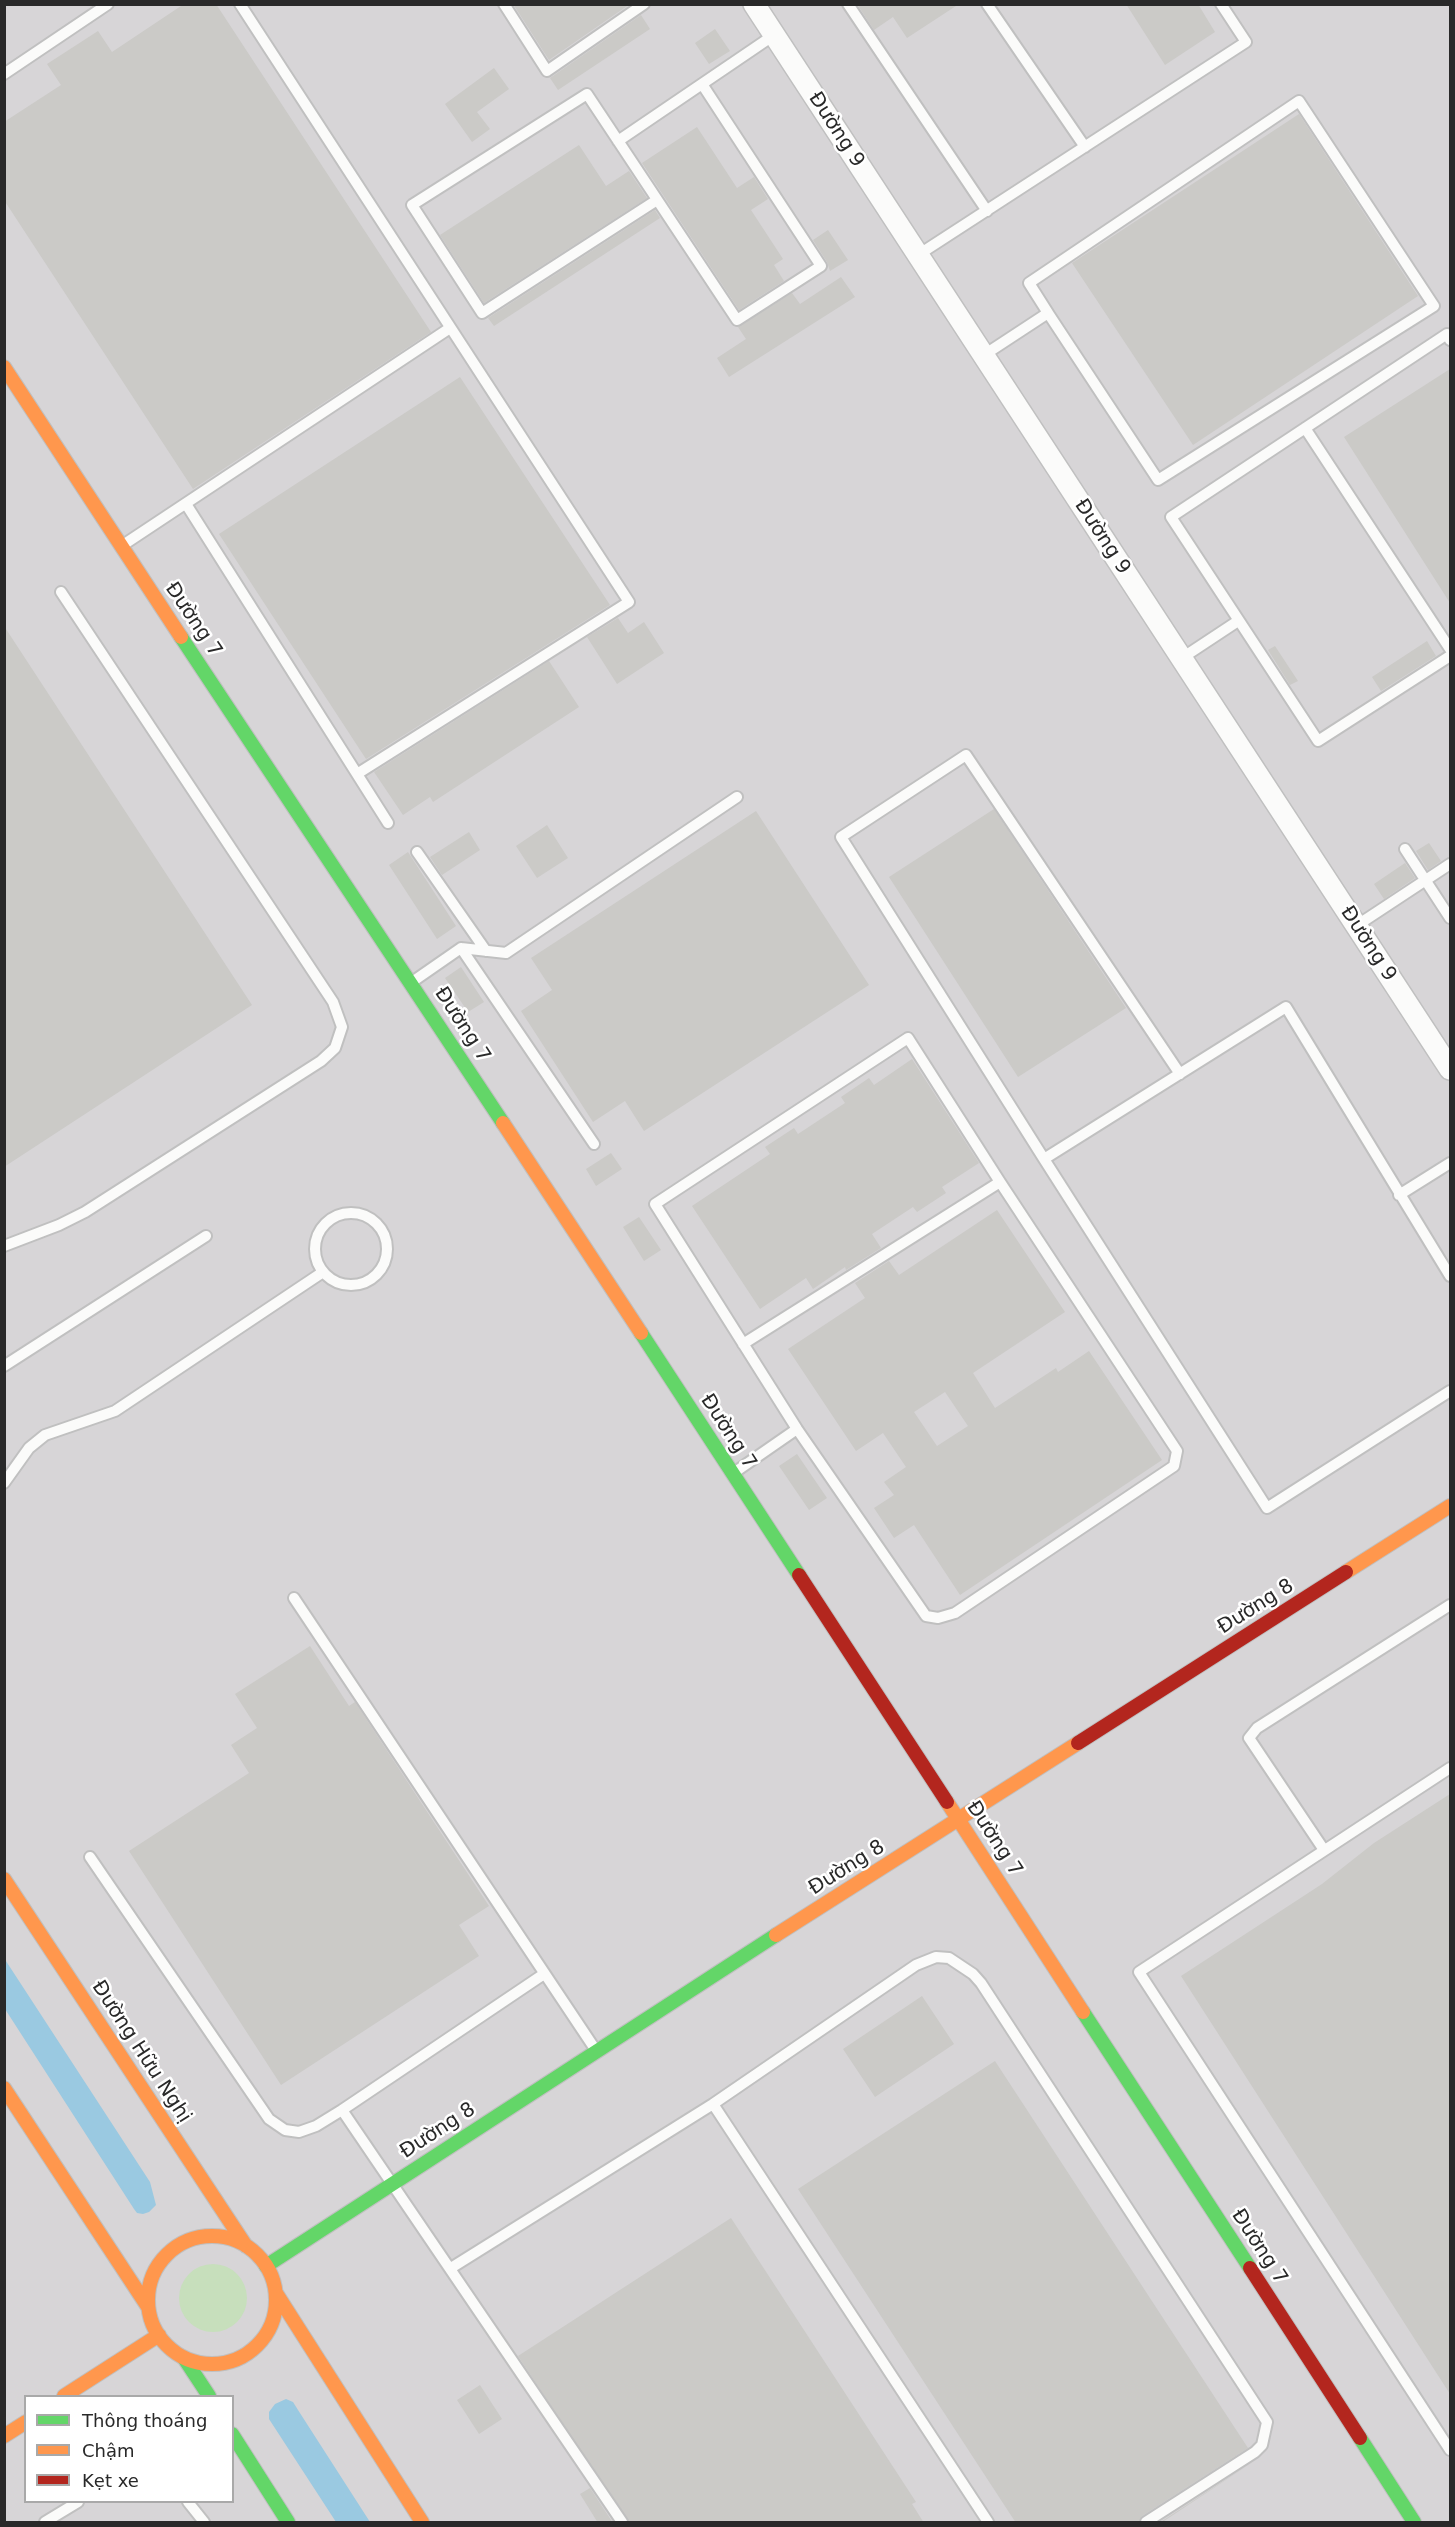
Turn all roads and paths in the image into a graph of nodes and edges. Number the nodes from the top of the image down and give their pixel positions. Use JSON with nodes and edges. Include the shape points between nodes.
{"nodes":[{"id":1,"x":108,"y":4,"type":"edge"},
{"id":2,"x":240,"y":4,"type":"edge"},
{"id":3,"x":504,"y":4,"type":"edge"},
{"id":4,"x":644,"y":4,"type":"edge"},
{"id":5,"x":754,"y":4,"type":"edge"},
{"id":6,"x":849,"y":4,"type":"edge"},
{"id":7,"x":987,"y":4,"type":"edge"},
{"id":8,"x":1221,"y":4,"type":"edge"},
{"id":9,"x":774,"y":35,"type":"junction"},
{"id":10,"x":4,"y":74,"type":"edge"},
{"id":11,"x":702,"y":84,"type":"junction"},
{"id":12,"x":618,"y":141,"type":"junction"},
{"id":13,"x":1085,"y":147,"type":"junction"},
{"id":14,"x":657,"y":200,"type":"junction"},
{"id":15,"x":987,"y":211,"type":"junction"},
{"id":16,"x":918,"y":255,"type":"junction"},
{"id":17,"x":1048,"y":313,"type":"junction"},
{"id":18,"x":450,"y":328,"type":"junction"},
{"id":19,"x":1450,"y":340,"type":"edge"},
{"id":20,"x":984,"y":355,"type":"junction"},
{"id":21,"x":4,"y":367,"type":"edge"},
{"id":22,"x":1305,"y":428,"type":"junction"},
{"id":23,"x":186,"y":504,"type":"junction"},
{"id":24,"x":121,"y":547,"type":"junction"},
{"id":25,"x":62,"y":592,"type":"dead end"},
{"id":26,"x":1238,"y":621,"type":"junction"},
{"id":27,"x":1450,"y":649,"type":"edge"},
{"id":28,"x":1450,"y":656,"type":"edge"},
{"id":29,"x":1182,"y":658,"type":"junction"},
{"id":30,"x":357,"y":774,"type":"junction"},
{"id":31,"x":737,"y":796,"type":"dead end"},
{"id":32,"x":388,"y":822,"type":"dead end"},
{"id":33,"x":1405,"y":849,"type":"dead end"},
{"id":34,"x":417,"y":852,"type":"dead end"},
{"id":35,"x":1450,"y":864,"type":"edge"},
{"id":36,"x":1425,"y":881,"type":"junction"},
{"id":37,"x":1450,"y":918,"type":"edge"},
{"id":38,"x":1356,"y":926,"type":"junction"},
{"id":39,"x":461,"y":948,"type":"junction"},
{"id":40,"x":486,"y":951,"type":"junction"},
{"id":41,"x":411,"y":983,"type":"junction"},
{"id":42,"x":1450,"y":1069,"type":"edge"},
{"id":43,"x":1180,"y":1074,"type":"junction"},
{"id":44,"x":594,"y":1144,"type":"dead end"},
{"id":45,"x":1044,"y":1159,"type":"junction"},
{"id":46,"x":1450,"y":1163,"type":"edge"},
{"id":47,"x":1000,"y":1182,"type":"junction"},
{"id":48,"x":1399,"y":1195,"type":"junction"},
{"id":49,"x":206,"y":1236,"type":"dead end"},
{"id":50,"x":4,"y":1246,"type":"edge"},
{"id":51,"x":323,"y":1272,"type":"junction"},
{"id":52,"x":1450,"y":1276,"type":"edge"},
{"id":53,"x":743,"y":1344,"type":"junction"},
{"id":54,"x":4,"y":1366,"type":"edge"},
{"id":55,"x":1450,"y":1391,"type":"edge"},
{"id":56,"x":796,"y":1429,"type":"junction"},
{"id":57,"x":732,"y":1474,"type":"junction"},
{"id":58,"x":4,"y":1483,"type":"edge"},
{"id":59,"x":1450,"y":1506,"type":"edge"},
{"id":60,"x":294,"y":1598,"type":"dead end"},
{"id":61,"x":1450,"y":1605,"type":"edge"},
{"id":62,"x":1450,"y":1768,"type":"edge"},
{"id":63,"x":958,"y":1820,"type":"junction"},
{"id":64,"x":1324,"y":1850,"type":"junction"},
{"id":65,"x":90,"y":1857,"type":"dead end"},
{"id":66,"x":4,"y":1879,"type":"edge"},
{"id":67,"x":544,"y":1974,"type":"junction"},
{"id":68,"x":596,"y":2050,"type":"junction"},
{"id":69,"x":4,"y":2088,"type":"edge"},
{"id":70,"x":713,"y":2104,"type":"junction"},
{"id":71,"x":342,"y":2110,"type":"junction"},
{"id":72,"x":391,"y":2183,"type":"junction"},
{"id":73,"x":246,"y":2246,"type":"junction"},
{"id":74,"x":266,"y":2266,"type":"junction"},
{"id":75,"x":451,"y":2268,"type":"junction"},
{"id":76,"x":276,"y":2294,"type":"junction"},
{"id":77,"x":148,"y":2307,"type":"junction"},
{"id":78,"x":159,"y":2335,"type":"junction"},
{"id":79,"x":184,"y":2358,"type":"junction"},
{"id":80,"x":67,"y":2395,"type":"edge"},
{"id":81,"x":207,"y":2395,"type":"edge"},
{"id":82,"x":24,"y":2423,"type":"edge"},
{"id":83,"x":4,"y":2436,"type":"edge"},
{"id":84,"x":234,"y":2437,"type":"edge"},
{"id":85,"x":1450,"y":2450,"type":"edge"},
{"id":86,"x":76,"y":2503,"type":"edge"},
{"id":87,"x":189,"y":2503,"type":"edge"},
{"id":88,"x":45,"y":2523,"type":"edge"},
{"id":89,"x":204,"y":2523,"type":"edge"},
{"id":90,"x":288,"y":2523,"type":"edge"},
{"id":91,"x":422,"y":2523,"type":"edge"},
{"id":92,"x":622,"y":2523,"type":"edge"},
{"id":93,"x":988,"y":2523,"type":"edge"},
{"id":94,"x":1146,"y":2523,"type":"edge"},
{"id":95,"x":1414,"y":2523,"type":"edge"}],
"edges":[{"from":1,"to":10,"type":"lane"},
{"from":2,"to":18,"type":"lane"},
{"from":3,"to":4,"type":"lane","via":[[547,71]]},
{"from":5,"to":9,"type":"street","name":"Đường 9"},
{"from":6,"to":15,"type":"lane"},
{"from":7,"to":13,"type":"lane"},
{"from":8,"to":13,"type":"lane","via":[[1246,42]]},
{"from":9,"to":11,"type":"lane"},
{"from":9,"to":16,"type":"street","name":"Đường 9"},
{"from":11,"to":12,"type":"lane"},
{"from":11,"to":14,"type":"lane","via":[[821,266],[736,320]]},
{"from":12,"to":14,"type":"lane"},
{"from":12,"to":14,"type":"lane","via":[[587,94],[412,205],[482,313]]},
{"from":13,"to":15,"type":"lane"},
{"from":15,"to":16,"type":"lane"},
{"from":16,"to":20,"type":"street","name":"Đường 9"},
{"from":17,"to":17,"type":"lane","via":[[1158,480],[1434,306],[1299,101],[1029,283]]},
{"from":17,"to":20,"type":"lane"},
{"from":18,"to":23,"type":"lane"},
{"from":18,"to":30,"type":"lane","via":[[629,602]]},
{"from":19,"to":22,"type":"lane","via":[[1447,334]]},
{"from":20,"to":29,"type":"street","name":"Đường 9"},
{"from":21,"to":24,"type":"street","name":"Đường 7"},
{"from":22,"to":26,"type":"lane","via":[[1172,517]]},
{"from":22,"to":27,"type":"lane"},
{"from":23,"to":24,"type":"lane"},
{"from":23,"to":30,"type":"lane"},
{"from":24,"to":41,"type":"street","name":"Đường 7"},
{"from":25,"to":50,"type":"lane","via":[[333,1002],[342,1028],[334,1048],[321,1061],[85,1212]]},
{"from":26,"to":28,"type":"lane","via":[[1318,741]]},
{"from":26,"to":29,"type":"lane"},
{"from":29,"to":38,"type":"street","name":"Đường 9"},
{"from":30,"to":32,"type":"lane"},
{"from":31,"to":40,"type":"lane","via":[[506,953]]},
{"from":33,"to":36,"type":"lane"},
{"from":34,"to":40,"type":"lane"},
{"from":35,"to":36,"type":"lane"},
{"from":36,"to":37,"type":"lane"},
{"from":36,"to":38,"type":"lane"},
{"from":38,"to":42,"type":"street","name":"Đường 9"},
{"from":39,"to":40,"type":"lane"},
{"from":39,"to":41,"type":"lane"},
{"from":39,"to":44,"type":"lane"},
{"from":41,"to":57,"type":"street","name":"Đường 7"},
{"from":43,"to":45,"type":"lane"},
{"from":43,"to":45,"type":"lane","via":[[966,755],[841,837]]},
{"from":43,"to":48,"type":"lane","via":[[1286,1007]]},
{"from":45,"to":55,"type":"lane","via":[[1267,1508]]},
{"from":46,"to":48,"type":"lane"},
{"from":47,"to":53,"type":"lane"},
{"from":47,"to":53,"type":"lane","via":[[908,1038],[655,1204]]},
{"from":47,"to":56,"type":"lane","via":[[1178,1451],[1174,1466],[955,1613],[938,1618],[926,1616]]},
{"from":48,"to":52,"type":"lane"},
{"from":49,"to":54,"type":"lane"},
{"from":51,"to":51,"type":"lane","via":[[344,1284],[367,1281],[377,1274],[386,1253],[382,1230],[364,1215],[340,1214],[330,1220],[316,1238],[317,1262]]},
{"from":51,"to":58,"type":"lane","via":[[137,1399],[94,1420],[45,1435],[29,1448]]},
{"from":53,"to":56,"type":"lane"},
{"from":56,"to":57,"type":"lane"},
{"from":57,"to":63,"type":"street","name":"Đường 7"},
{"from":59,"to":63,"type":"street","name":"Đường 8"},
{"from":60,"to":67,"type":"lane"},
{"from":61,"to":64,"type":"lane","via":[[1257,1728],[1249,1738]]},
{"from":62,"to":64,"type":"lane"},
{"from":63,"to":68,"type":"street","name":"Đường 8"},
{"from":63,"to":95,"type":"street","name":"Đường 7"},
{"from":64,"to":85,"type":"lane","via":[[1139,1972]]},
{"from":65,"to":71,"type":"lane","via":[[269,2119],[285,2130],[299,2132]]},
{"from":66,"to":73,"type":"street","name":"Đường Hữu Nghị"},
{"from":67,"to":68,"type":"lane"},
{"from":67,"to":71,"type":"lane"},
{"from":68,"to":72,"type":"street","name":"Đường 8"},
{"from":69,"to":77,"type":"street"},
{"from":70,"to":75,"type":"lane"},
{"from":70,"to":93,"type":"lane"},
{"from":70,"to":94,"type":"lane","via":[[916,1965],[936,1957],[949,1958],[973,1974],[1267,2422],[1262,2445],[1255,2452]]},
{"from":71,"to":72,"type":"lane"},
{"from":72,"to":74,"type":"street","name":"Đường 8"},
{"from":72,"to":75,"type":"lane"},
{"from":73,"to":74,"type":"street"},
{"from":73,"to":77,"type":"street","via":[[205,2236],[178,2246],[162,2260],[151,2278]]},
{"from":74,"to":76,"type":"street"},
{"from":75,"to":92,"type":"lane"},
{"from":76,"to":79,"type":"street","via":[[273,2320],[249,2353],[224,2363]]},
{"from":76,"to":91,"type":"street"},
{"from":77,"to":78,"type":"street"},
{"from":78,"to":79,"type":"street"},
{"from":78,"to":80,"type":"street"},
{"from":79,"to":81,"type":"street"},
{"from":82,"to":83,"type":"street"},
{"from":84,"to":90,"type":"street"},
{"from":86,"to":88,"type":"lane"},
{"from":87,"to":89,"type":"lane"}]}
